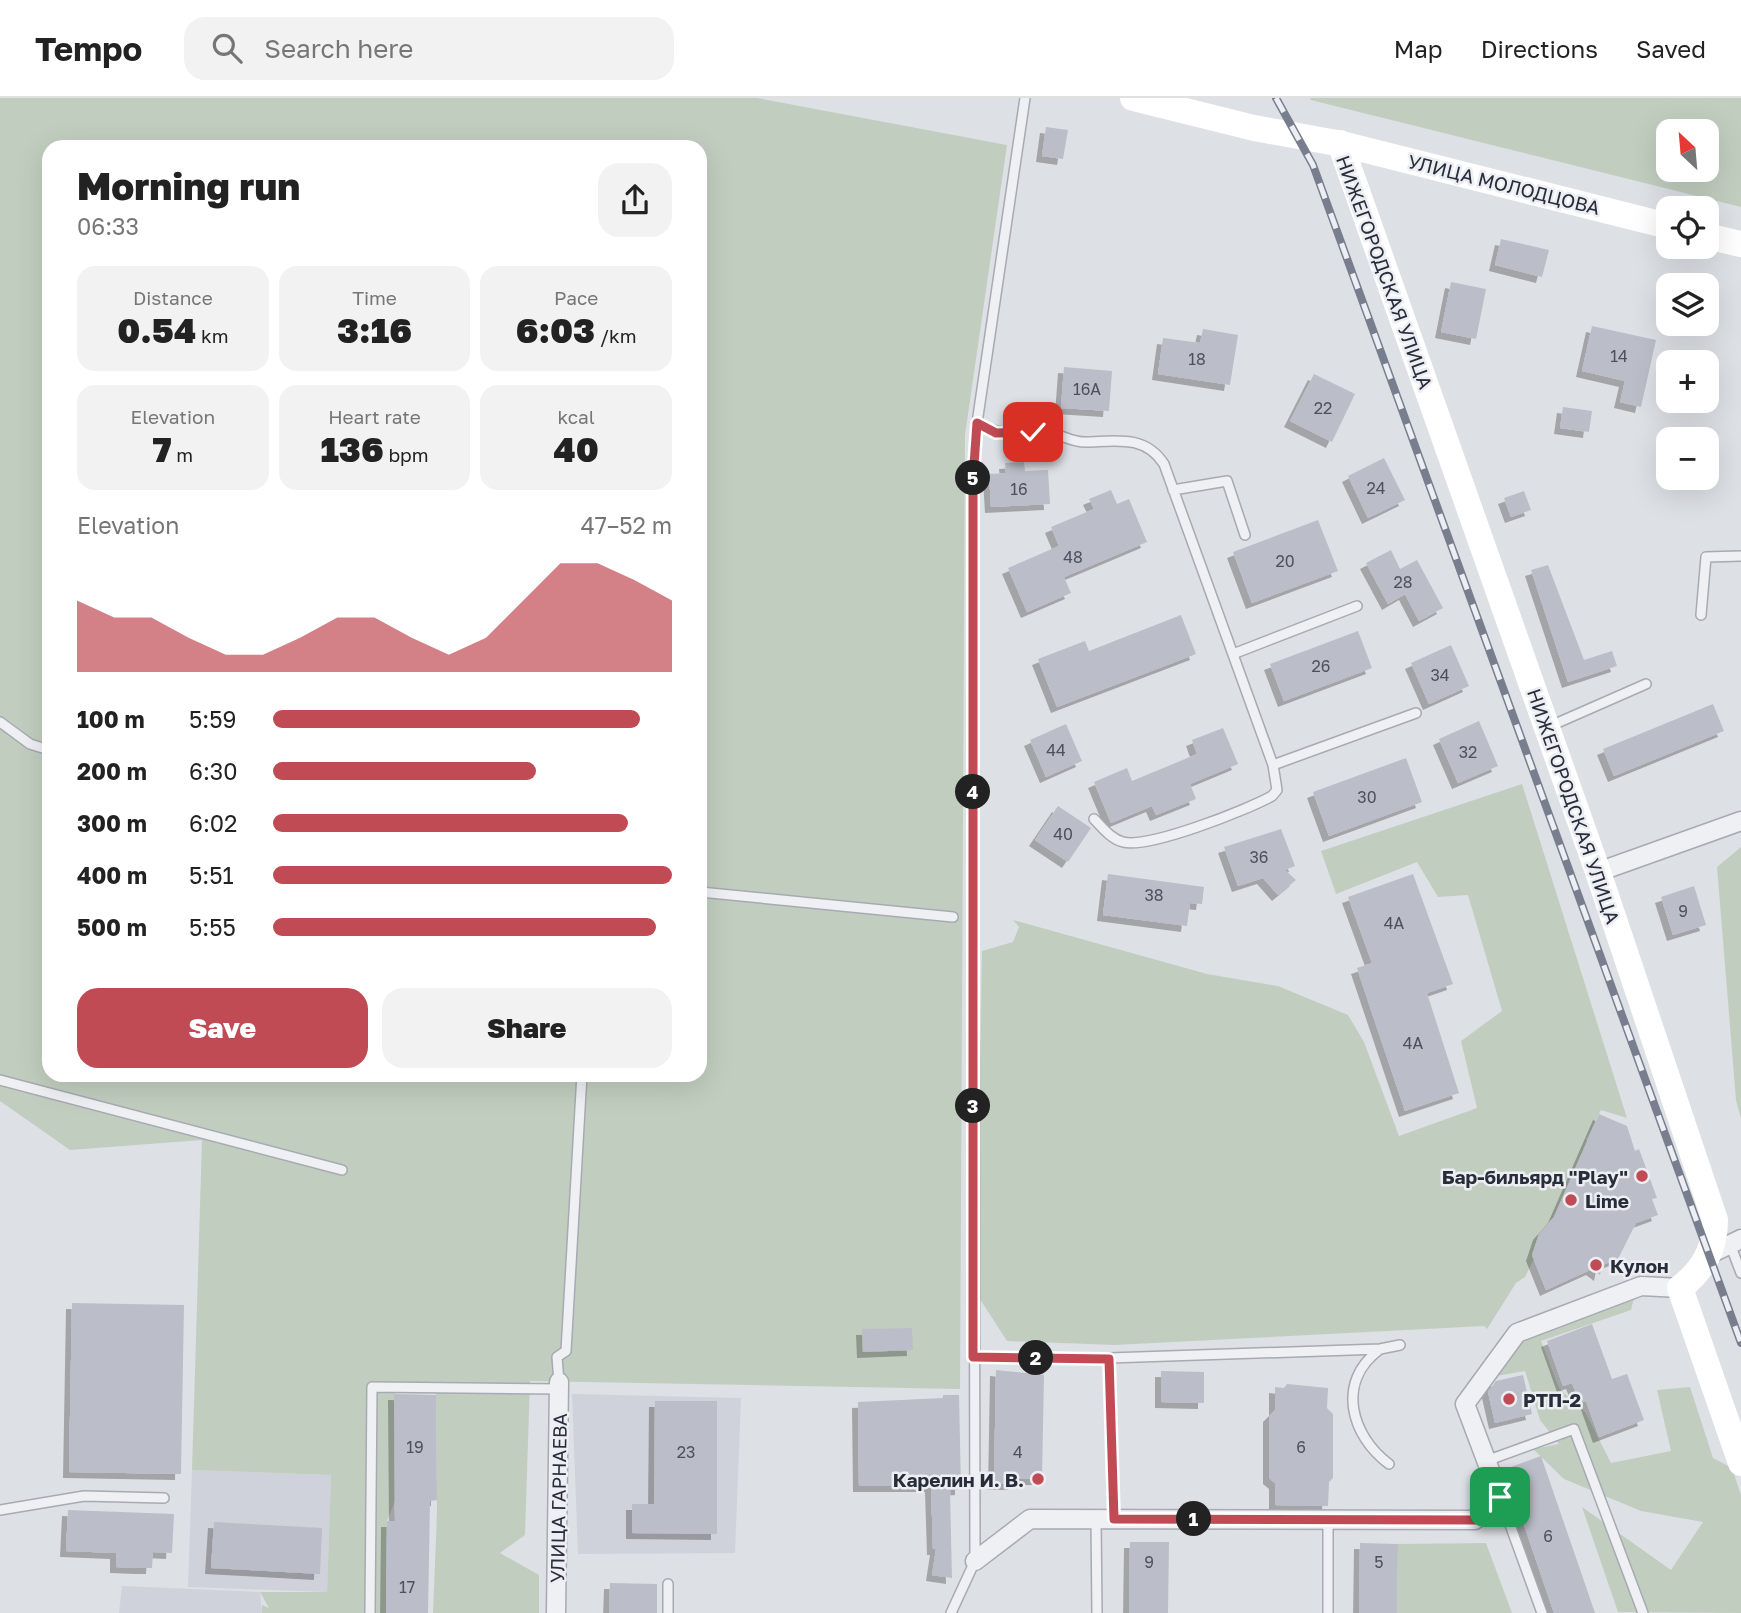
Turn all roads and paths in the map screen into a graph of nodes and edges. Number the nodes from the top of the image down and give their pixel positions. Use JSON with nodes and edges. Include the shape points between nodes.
{"nodes":[{"id":1,"x":1025,"y":98,"type":"edge"},
{"id":2,"x":1133,"y":98,"type":"edge"},
{"id":3,"x":1340,"y":143,"type":"junction"},
{"id":4,"x":1656,"y":223,"type":"edge"},
{"id":5,"x":1719,"y":239,"type":"edge"},
{"id":6,"x":1741,"y":244,"type":"edge"},
{"id":7,"x":977,"y":423,"type":"junction"},
{"id":8,"x":1173,"y":490,"type":"junction"},
{"id":9,"x":1245,"y":535,"type":"dead end"},
{"id":10,"x":1741,"y":556,"type":"edge"},
{"id":11,"x":1357,"y":607,"type":"dead end"},
{"id":12,"x":1701,"y":615,"type":"dead end"},
{"id":13,"x":1233,"y":654,"type":"junction"},
{"id":14,"x":1646,"y":684,"type":"dead end"},
{"id":15,"x":1416,"y":713,"type":"dead end"},
{"id":16,"x":0,"y":722,"type":"edge"},
{"id":17,"x":1547,"y":727,"type":"junction"},
{"id":18,"x":42,"y":748,"type":"edge"},
{"id":19,"x":1273,"y":765,"type":"junction"},
{"id":20,"x":1094,"y":819,"type":"dead end"},
{"id":21,"x":1741,"y":821,"type":"edge"},
{"id":22,"x":1598,"y":872,"type":"junction"},
{"id":23,"x":707,"y":893,"type":"edge"},
{"id":24,"x":953,"y":917,"type":"dead end"},
{"id":25,"x":0,"y":1080,"type":"edge"},
{"id":26,"x":582,"y":1082,"type":"edge"},
{"id":27,"x":342,"y":1170,"type":"dead end"},
{"id":28,"x":1727,"y":1246,"type":"edge"},
{"id":29,"x":1741,"y":1273,"type":"edge"},
{"id":30,"x":1680,"y":1288,"type":"junction"},
{"id":31,"x":1400,"y":1345,"type":"dead end"},
{"id":32,"x":1380,"y":1349,"type":"junction"},
{"id":33,"x":973,"y":1357,"type":"junction"},
{"id":34,"x":1109,"y":1359,"type":"junction"},
{"id":35,"x":559,"y":1385,"type":"junction"},
{"id":36,"x":1486,"y":1461,"type":"junction"},
{"id":37,"x":1741,"y":1463,"type":"edge"},
{"id":38,"x":1390,"y":1464,"type":"dead end"},
{"id":39,"x":1500,"y":1497,"type":"junction"},
{"id":40,"x":164,"y":1498,"type":"dead end"},
{"id":41,"x":0,"y":1510,"type":"edge"},
{"id":42,"x":1105,"y":1519,"type":"junction"},
{"id":43,"x":1328,"y":1519,"type":"junction"},
{"id":44,"x":975,"y":1561,"type":"junction"},
{"id":45,"x":668,"y":1584,"type":"dead end"},
{"id":46,"x":369,"y":1613,"type":"edge"},
{"id":47,"x":556,"y":1613,"type":"edge"},
{"id":48,"x":668,"y":1613,"type":"edge"},
{"id":49,"x":951,"y":1613,"type":"edge"},
{"id":50,"x":1097,"y":1613,"type":"edge"},
{"id":51,"x":1328,"y":1613,"type":"edge"},
{"id":52,"x":1542,"y":1613,"type":"edge"},
{"id":53,"x":1643,"y":1613,"type":"edge"}],
"edges":[{"from":1,"to":7,"type":"lane"},
{"from":2,"to":3,"type":"street","name":"УЛИЦА МОЛОДЦОВА","via":[[1254,128]]},
{"from":3,"to":4,"type":"street","name":"УЛИЦА МОЛОДЦОВА"},
{"from":3,"to":17,"type":"street","name":"НИЖЕГОРОДСКАЯ УЛИЦА"},
{"from":5,"to":6,"type":"street"},
{"from":7,"to":8,"type":"lane","via":[[996,433],[1141,443],[1158,454]]},
{"from":7,"to":33,"type":"lane","via":[[973,479]]},
{"from":8,"to":9,"type":"lane","via":[[1227,481]]},
{"from":8,"to":13,"type":"lane"},
{"from":10,"to":12,"type":"lane","via":[[1706,557]]},
{"from":11,"to":13,"type":"lane"},
{"from":13,"to":19,"type":"lane"},
{"from":14,"to":17,"type":"lane"},
{"from":15,"to":19,"type":"lane"},
{"from":16,"to":18,"type":"lane"},
{"from":17,"to":22,"type":"street","name":"НИЖЕГОРОДСКАЯ УЛИЦА"},
{"from":19,"to":20,"type":"lane","via":[[1277,790],[1272,796],[1156,840],[1125,843],[1114,839]]},
{"from":21,"to":22,"type":"street"},
{"from":22,"to":28,"type":"street","name":"НИЖЕГОРОДСКАЯ УЛИЦА"},
{"from":23,"to":24,"type":"lane"},
{"from":25,"to":27,"type":"lane"},
{"from":26,"to":35,"type":"lane","via":[[566,1351],[557,1357]]},
{"from":28,"to":29,"type":"lane"},
{"from":28,"to":30,"type":"street","name":"НИЖЕГОРОДСКАЯ УЛИЦА"},
{"from":30,"to":36,"type":"street","via":[[1641,1286],[1517,1333],[1465,1404]]},
{"from":30,"to":37,"type":"street"},
{"from":31,"to":32,"type":"lane"},
{"from":32,"to":34,"type":"lane"},
{"from":32,"to":38,"type":"lane","via":[[1357,1371],[1354,1409],[1374,1453]]},
{"from":33,"to":34,"type":"lane"},
{"from":33,"to":44,"type":"lane"},
{"from":34,"to":42,"type":"lane"},
{"from":35,"to":46,"type":"lane","via":[[372,1387]]},
{"from":35,"to":47,"type":"street","name":"УЛИЦА ГАРНАЕВА"},
{"from":36,"to":39,"type":"street"},
{"from":36,"to":53,"type":"lane","via":[[1574,1429]]},
{"from":39,"to":43,"type":"street","via":[[1475,1520]]},
{"from":39,"to":52,"type":"lane"},
{"from":40,"to":41,"type":"lane","via":[[84,1496]]},
{"from":42,"to":43,"type":"street"},
{"from":42,"to":44,"type":"street","via":[[1030,1519]]},
{"from":42,"to":50,"type":"lane"},
{"from":43,"to":51,"type":"lane"},
{"from":44,"to":49,"type":"lane"},
{"from":45,"to":48,"type":"lane"}]}
